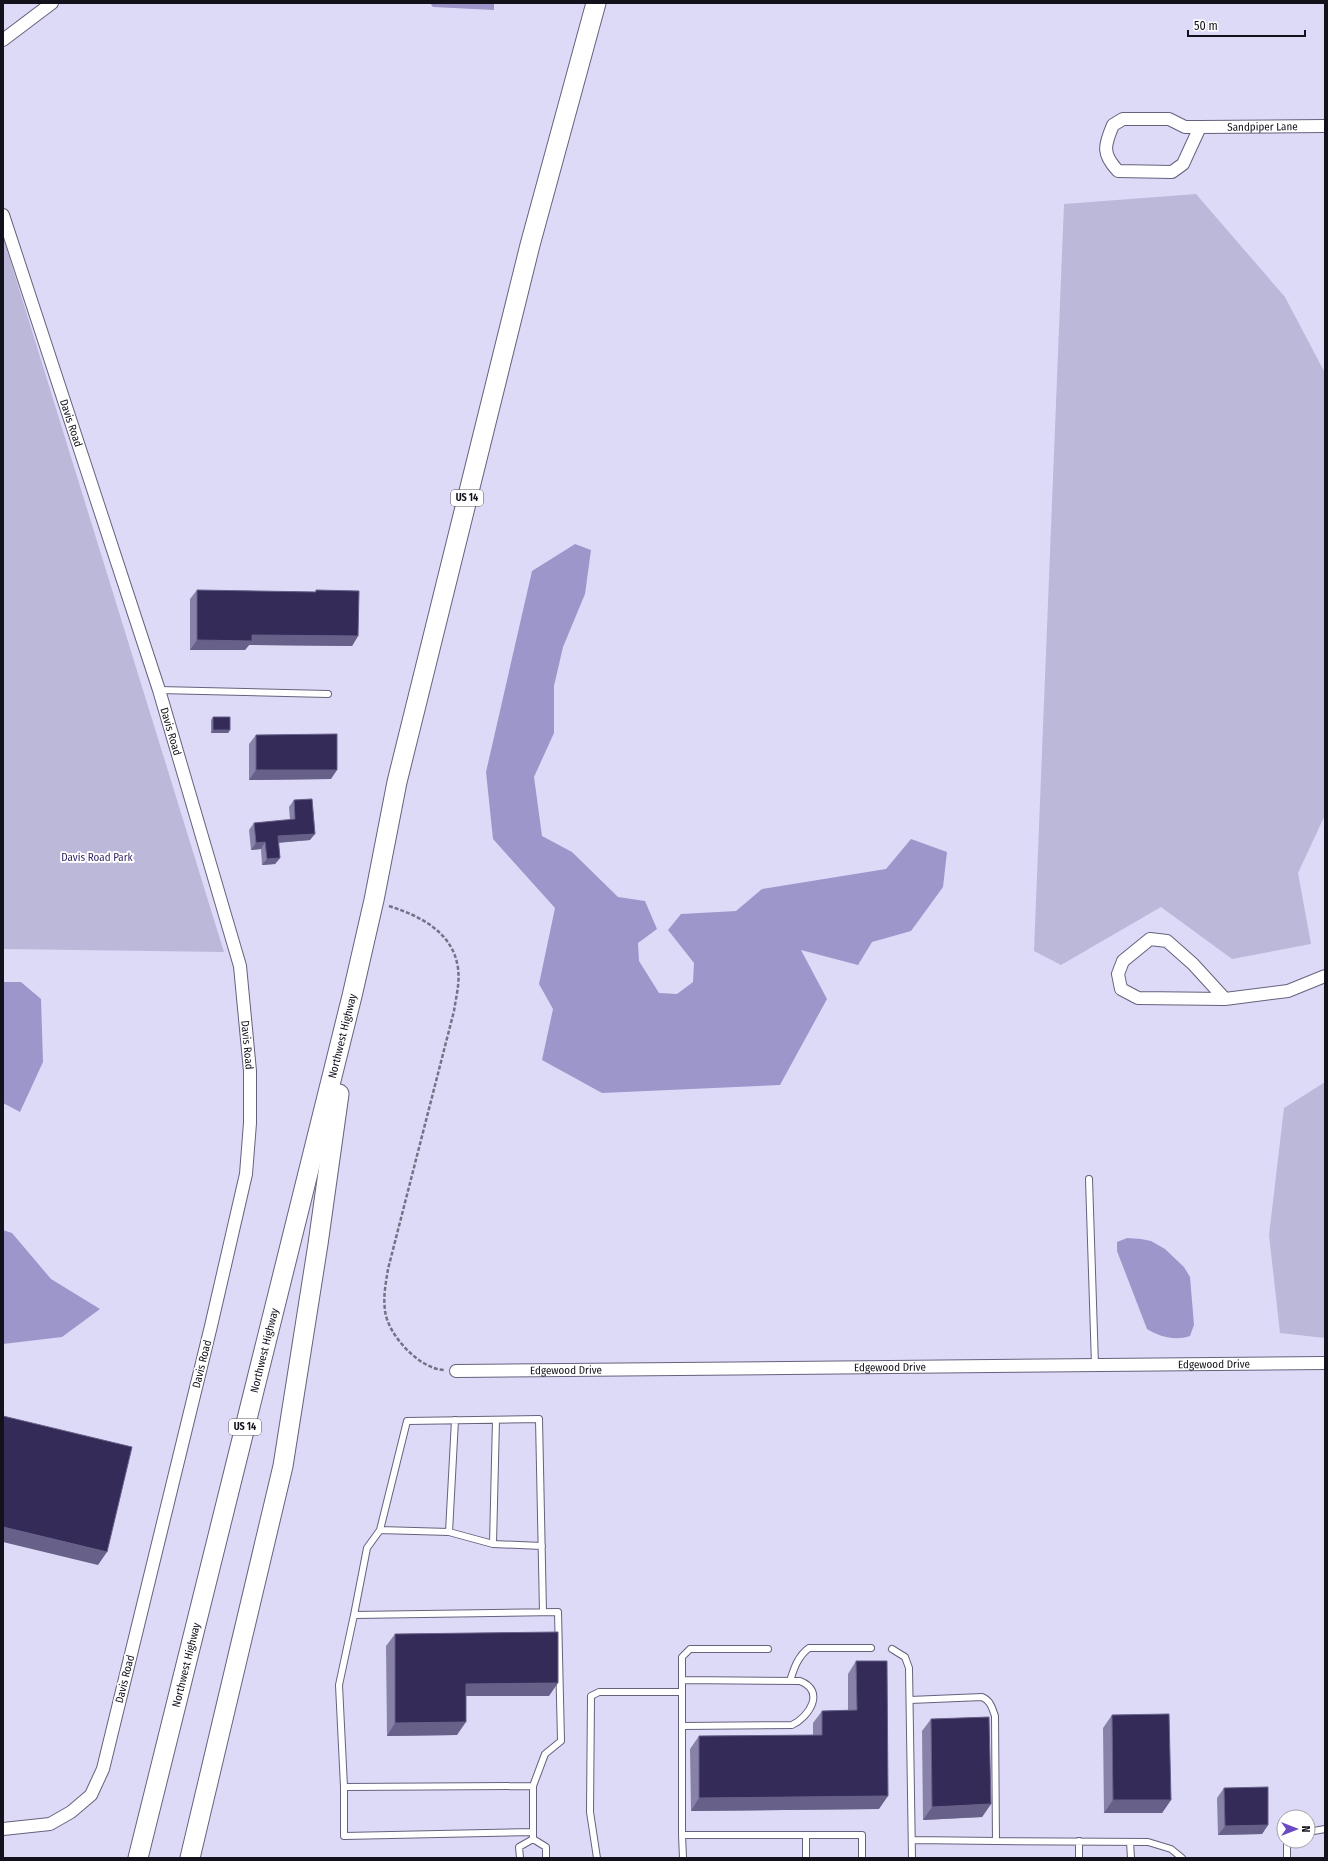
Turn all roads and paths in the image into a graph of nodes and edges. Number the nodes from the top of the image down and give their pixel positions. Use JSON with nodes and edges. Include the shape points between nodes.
{"nodes":[{"id":1,"x":52,"y":3,"type":"edge"},
{"id":2,"x":596,"y":3,"type":"edge"},
{"id":3,"x":3,"y":40,"type":"edge"},
{"id":4,"x":1325,"y":126,"type":"edge"},
{"id":5,"x":1200,"y":127,"type":"junction"},
{"id":6,"x":3,"y":215,"type":"edge"},
{"id":7,"x":159,"y":690,"type":"junction"},
{"id":8,"x":328,"y":694,"type":"dead end"},
{"id":9,"x":374,"y":900,"type":"junction"},
{"id":10,"x":1325,"y":976,"type":"edge"},
{"id":11,"x":352,"y":996,"type":"junction"},
{"id":12,"x":1225,"y":999,"type":"junction"},
{"id":13,"x":1088,"y":1179,"type":"dead end"},
{"id":14,"x":1325,"y":1363,"type":"edge"},
{"id":15,"x":1095,"y":1365,"type":"junction"},
{"id":16,"x":456,"y":1371,"type":"joint"},
{"id":17,"x":455,"y":1420,"type":"junction"},
{"id":18,"x":496,"y":1420,"type":"junction"},
{"id":19,"x":380,"y":1530,"type":"junction"},
{"id":20,"x":449,"y":1532,"type":"junction"},
{"id":21,"x":493,"y":1544,"type":"junction"},
{"id":22,"x":542,"y":1546,"type":"junction"},
{"id":23,"x":543,"y":1612,"type":"junction"},
{"id":24,"x":354,"y":1615,"type":"junction"},
{"id":25,"x":871,"y":1648,"type":"dead end"},
{"id":26,"x":768,"y":1649,"type":"dead end"},
{"id":27,"x":892,"y":1649,"type":"dead end"},
{"id":28,"x":682,"y":1680,"type":"junction"},
{"id":29,"x":790,"y":1681,"type":"junction"},
{"id":30,"x":682,"y":1692,"type":"junction"},
{"id":31,"x":910,"y":1700,"type":"junction"},
{"id":32,"x":682,"y":1726,"type":"junction"},
{"id":33,"x":534,"y":1786,"type":"junction"},
{"id":34,"x":344,"y":1787,"type":"junction"},
{"id":35,"x":3,"y":1828,"type":"edge"},
{"id":36,"x":682,"y":1835,"type":"junction"},
{"id":37,"x":806,"y":1835,"type":"junction"},
{"id":38,"x":533,"y":1836,"type":"junction"},
{"id":39,"x":912,"y":1840,"type":"junction"},
{"id":40,"x":996,"y":1841,"type":"junction"},
{"id":41,"x":1079,"y":1841,"type":"junction"},
{"id":42,"x":1130,"y":1842,"type":"junction"},
{"id":43,"x":138,"y":1858,"type":"edge"},
{"id":44,"x":190,"y":1858,"type":"edge"},
{"id":45,"x":520,"y":1858,"type":"edge"},
{"id":46,"x":546,"y":1858,"type":"edge"},
{"id":47,"x":597,"y":1858,"type":"edge"},
{"id":48,"x":683,"y":1858,"type":"edge"},
{"id":49,"x":806,"y":1858,"type":"edge"},
{"id":50,"x":862,"y":1858,"type":"edge"},
{"id":51,"x":912,"y":1858,"type":"edge"},
{"id":52,"x":1078,"y":1858,"type":"edge"},
{"id":53,"x":1131,"y":1858,"type":"edge"},
{"id":54,"x":1182,"y":1858,"type":"edge"}],
"edges":[{"from":1,"to":3,"type":"street"},
{"from":2,"to":9,"type":"main road","number":"US 14","via":[[530,245],[397,782]]},
{"from":4,"to":5,"type":"street","name":"Sandpiper Lane"},
{"from":5,"to":5,"type":"street","name":"Sandpiper Lane","via":[[1186,127],[1169,119],[1123,119],[1113,125],[1105,150],[1110,162],[1118,171],[1172,172],[1183,164]]},
{"from":6,"to":7,"type":"street","name":"Davis Road"},
{"from":7,"to":8,"type":"lane"},
{"from":7,"to":35,"type":"street","name":"Davis Road","via":[[240,966],[250,1071],[250,1123],[246,1174],[103,1769],[91,1795],[71,1812],[50,1824]]},
{"from":9,"to":11,"type":"main road","number":"US 14"},
{"from":9,"to":16,"type":"path","via":[[411,914],[444,935],[453,950],[458,968],[454,1011],[388,1269],[384,1311],[393,1333],[411,1355],[438,1370]]},
{"from":10,"to":12,"type":"street","via":[[1288,991]]},
{"from":11,"to":43,"type":"main road","name":"Northwest Highway","number":"US 14"},
{"from":11,"to":44,"type":"main road","name":"Northwest Highway","number":"US 14","via":[[318,1244],[283,1466]]},
{"from":12,"to":12,"type":"street","via":[[1138,998],[1122,989],[1118,974],[1123,961],[1150,940],[1166,941],[1193,964]]},
{"from":13,"to":15,"type":"lane"},
{"from":14,"to":15,"type":"street","name":"Edgewood Drive"},
{"from":15,"to":16,"type":"street","name":"Edgewood Drive"},
{"from":17,"to":18,"type":"lane"},
{"from":17,"to":19,"type":"lane","via":[[407,1421]]},
{"from":17,"to":20,"type":"lane"},
{"from":18,"to":21,"type":"lane"},
{"from":18,"to":22,"type":"lane","via":[[539,1419]]},
{"from":19,"to":20,"type":"lane"},
{"from":19,"to":24,"type":"lane","via":[[367,1548]]},
{"from":20,"to":21,"type":"lane"},
{"from":21,"to":22,"type":"lane"},
{"from":22,"to":23,"type":"lane"},
{"from":23,"to":24,"type":"lane"},
{"from":23,"to":33,"type":"lane","via":[[558,1612],[561,1741],[545,1754]]},
{"from":24,"to":34,"type":"lane","via":[[339,1685]]},
{"from":25,"to":29,"type":"lane","via":[[810,1648],[796,1662]]},
{"from":26,"to":28,"type":"lane","via":[[690,1649],[682,1657]]},
{"from":27,"to":31,"type":"lane","via":[[905,1657],[910,1668]]},
{"from":28,"to":29,"type":"lane"},
{"from":28,"to":30,"type":"lane"},
{"from":29,"to":32,"type":"lane","via":[[806,1683],[812,1691],[813,1701],[809,1712],[792,1725]]},
{"from":30,"to":32,"type":"lane"},
{"from":30,"to":47,"type":"lane","via":[[598,1692],[591,1696],[590,1812]]},
{"from":31,"to":39,"type":"lane"},
{"from":31,"to":40,"type":"lane","via":[[982,1697],[992,1706],[995,1716]]},
{"from":32,"to":36,"type":"lane"},
{"from":33,"to":34,"type":"lane"},
{"from":33,"to":38,"type":"lane"},
{"from":34,"to":38,"type":"lane","via":[[344,1836]]},
{"from":36,"to":37,"type":"lane"},
{"from":36,"to":48,"type":"lane"},
{"from":37,"to":49,"type":"lane"},
{"from":37,"to":50,"type":"lane","via":[[862,1835]]},
{"from":38,"to":45,"type":"lane","via":[[520,1847]]},
{"from":38,"to":46,"type":"lane","via":[[546,1846]]},
{"from":39,"to":40,"type":"lane"},
{"from":39,"to":51,"type":"lane"},
{"from":40,"to":41,"type":"lane"},
{"from":41,"to":42,"type":"lane"},
{"from":41,"to":52,"type":"lane"},
{"from":42,"to":53,"type":"lane"},
{"from":42,"to":54,"type":"lane","via":[[1148,1842],[1172,1849]]}]}
